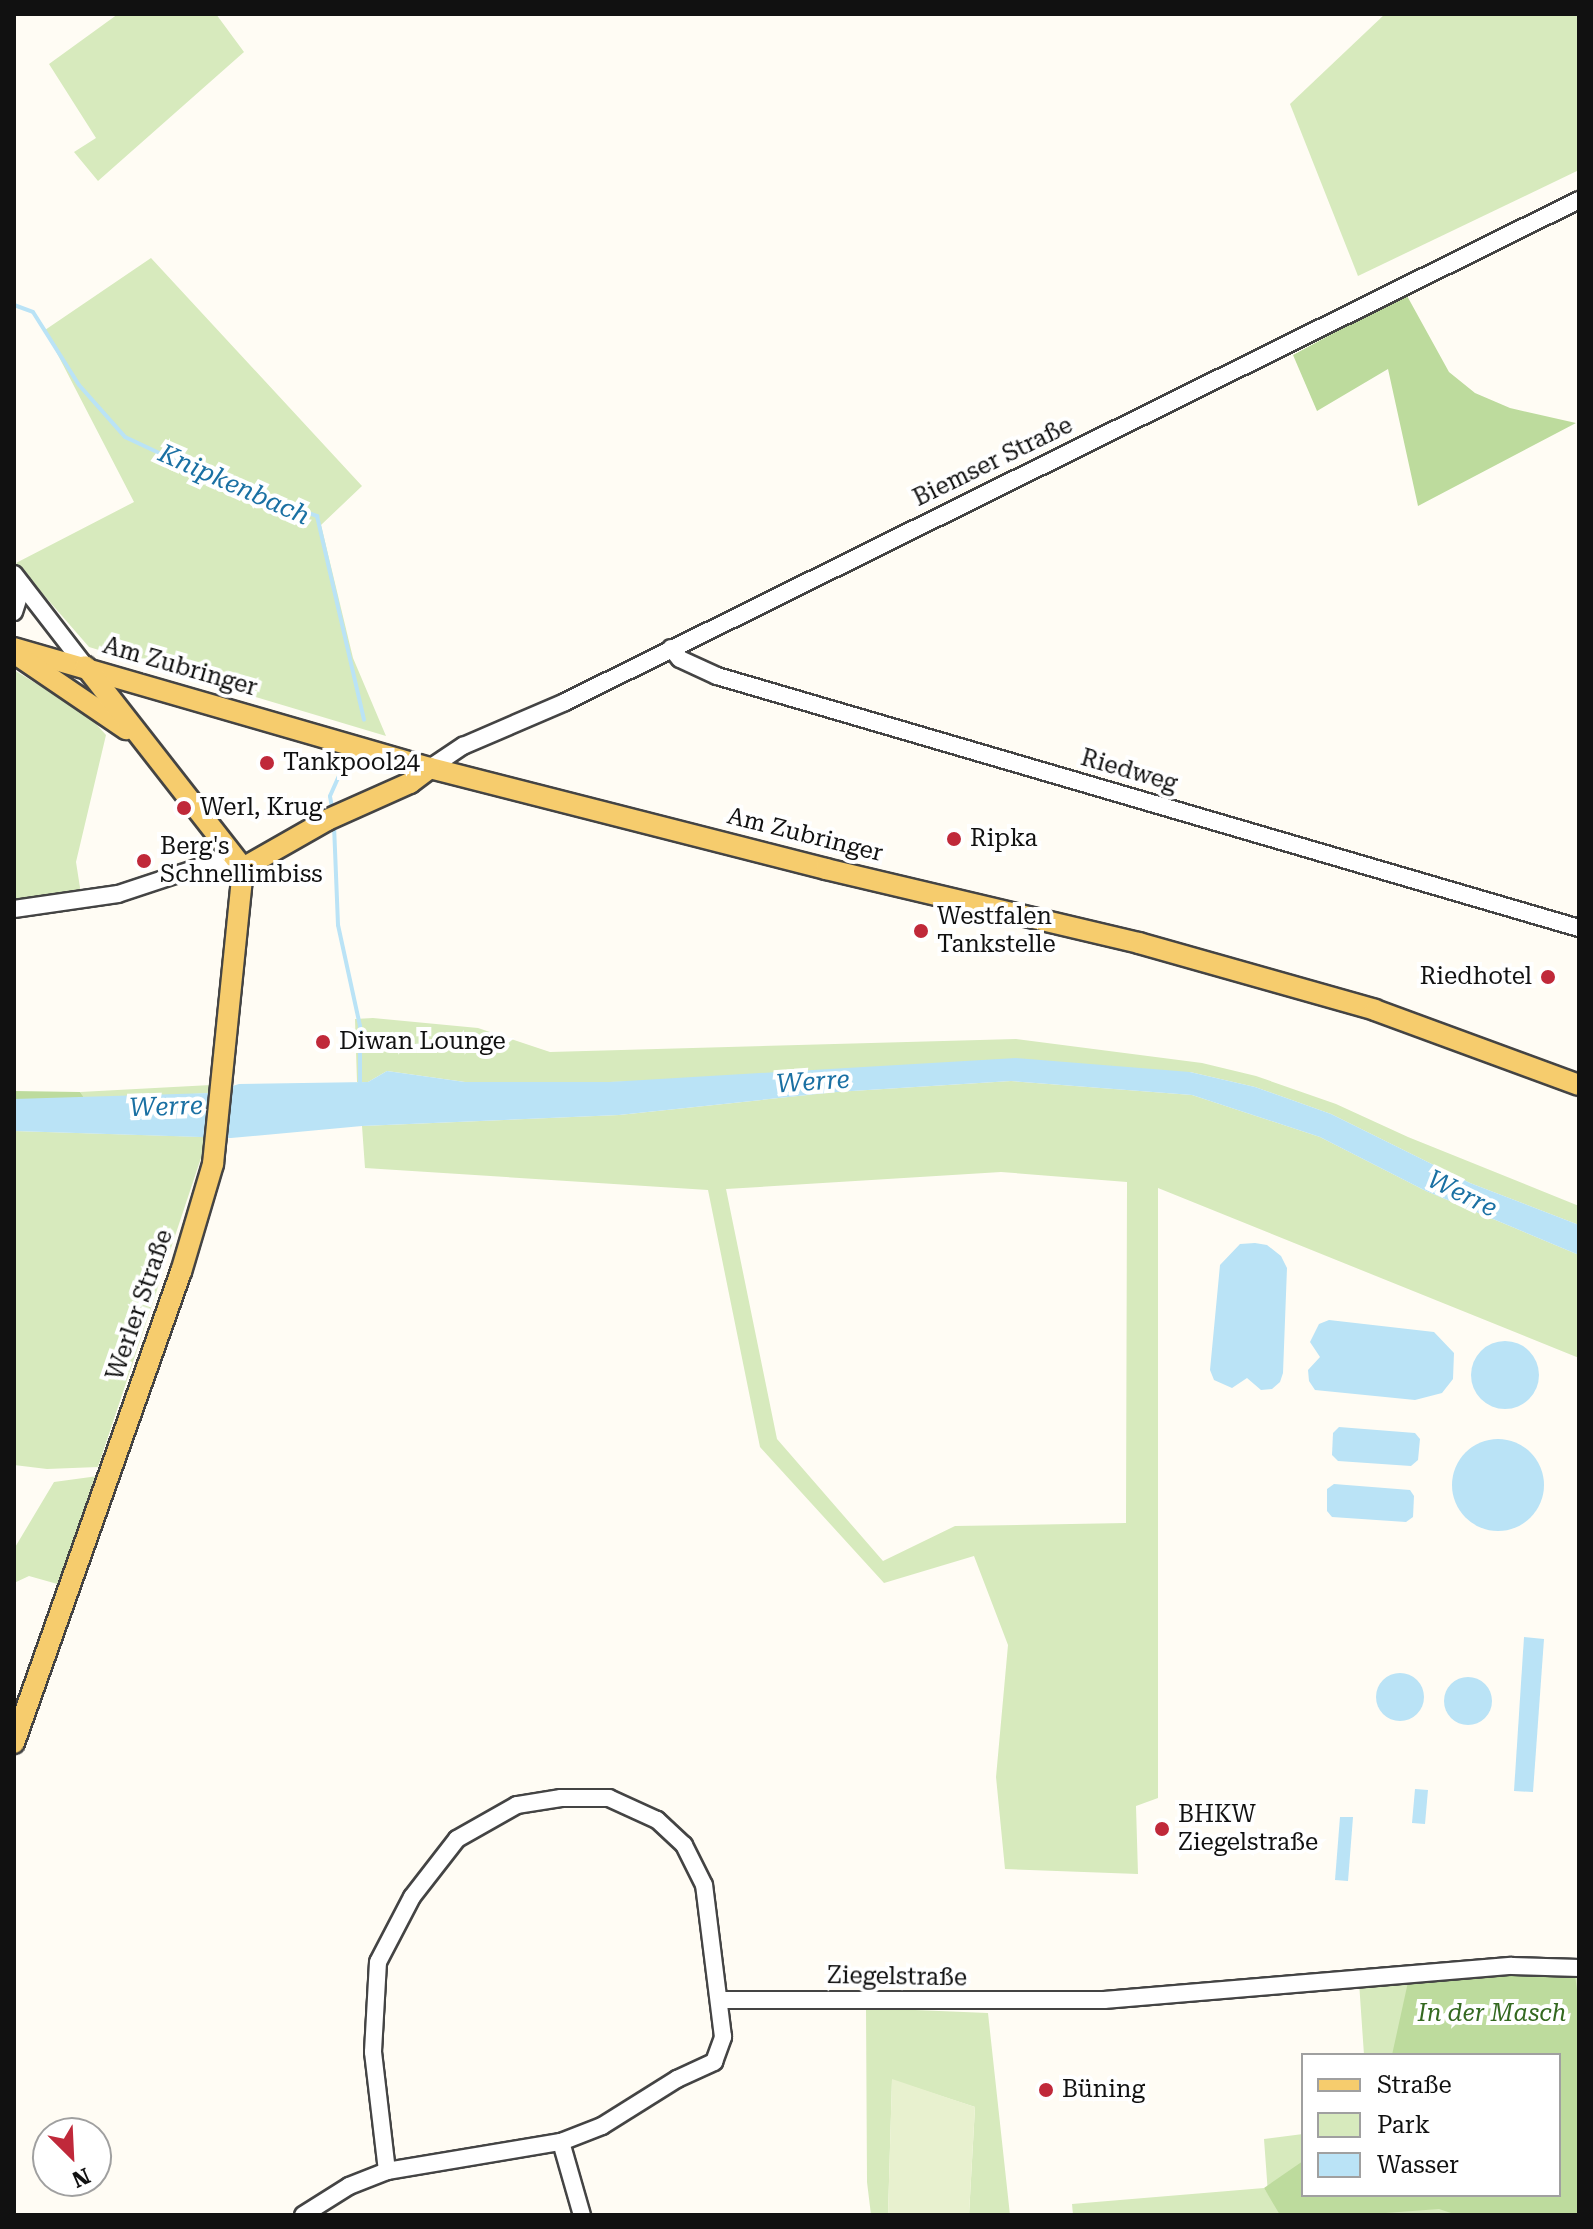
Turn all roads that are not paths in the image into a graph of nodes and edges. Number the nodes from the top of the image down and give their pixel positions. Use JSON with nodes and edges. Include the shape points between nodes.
{"nodes":[{"id":1,"x":1579,"y":200,"type":"edge"},
{"id":2,"x":18,"y":580,"type":"edge"},
{"id":3,"x":14,"y":612,"type":"edge"},
{"id":4,"x":671,"y":648,"type":"junction"},
{"id":5,"x":14,"y":650,"type":"edge"},
{"id":6,"x":85,"y":666,"type":"junction"},
{"id":7,"x":139,"y":739,"type":"junction"},
{"id":8,"x":430,"y":768,"type":"junction"},
{"id":9,"x":238,"y":862,"type":"junction"},
{"id":10,"x":14,"y":909,"type":"edge"},
{"id":11,"x":1579,"y":928,"type":"edge"},
{"id":12,"x":1579,"y":1085,"type":"edge"},
{"id":13,"x":14,"y":1743,"type":"edge"},
{"id":14,"x":1579,"y":1968,"type":"edge"},
{"id":15,"x":721,"y":2000,"type":"junction"},
{"id":16,"x":561,"y":2142,"type":"junction"},
{"id":17,"x":387,"y":2171,"type":"junction"},
{"id":18,"x":303,"y":2215,"type":"edge"},
{"id":19,"x":582,"y":2215,"type":"edge"}],
"edges":[{"from":1,"to":4,"type":"street","name":"Biemser Straße"},
{"from":2,"to":3,"type":"street"},
{"from":2,"to":6,"type":"street"},
{"from":4,"to":8,"type":"street","name":"Biemser Straße","via":[[463,746]]},
{"from":4,"to":11,"type":"street","name":"Riedweg","via":[[680,659],[717,676]]},
{"from":5,"to":6,"type":"main road","name":"Am Zubringer"},
{"from":5,"to":7,"type":"main road"},
{"from":6,"to":7,"type":"main road"},
{"from":6,"to":8,"type":"main road","name":"Am Zubringer"},
{"from":7,"to":9,"type":"main road"},
{"from":8,"to":9,"type":"main road","via":[[410,783]]},
{"from":8,"to":12,"type":"main road","name":"Am Zubringer","via":[[1139,943],[1375,1010]]},
{"from":9,"to":10,"type":"street","via":[[118,894]]},
{"from":9,"to":13,"type":"main road","name":"Werler Straße","via":[[213,1164],[181,1272]]},
{"from":14,"to":15,"type":"street","name":"Ziegelstraße","via":[[1512,1966],[1104,2000]]},
{"from":15,"to":16,"type":"street","via":[[723,2037],[714,2062],[602,2126]]},
{"from":15,"to":17,"type":"street","via":[[704,1885],[684,1845],[657,1820],[609,1798],[517,1805],[457,1839],[412,1897],[378,1962],[373,2052]]},
{"from":16,"to":17,"type":"street"},
{"from":16,"to":19,"type":"street"},
{"from":17,"to":18,"type":"street","via":[[349,2186]]}]}
